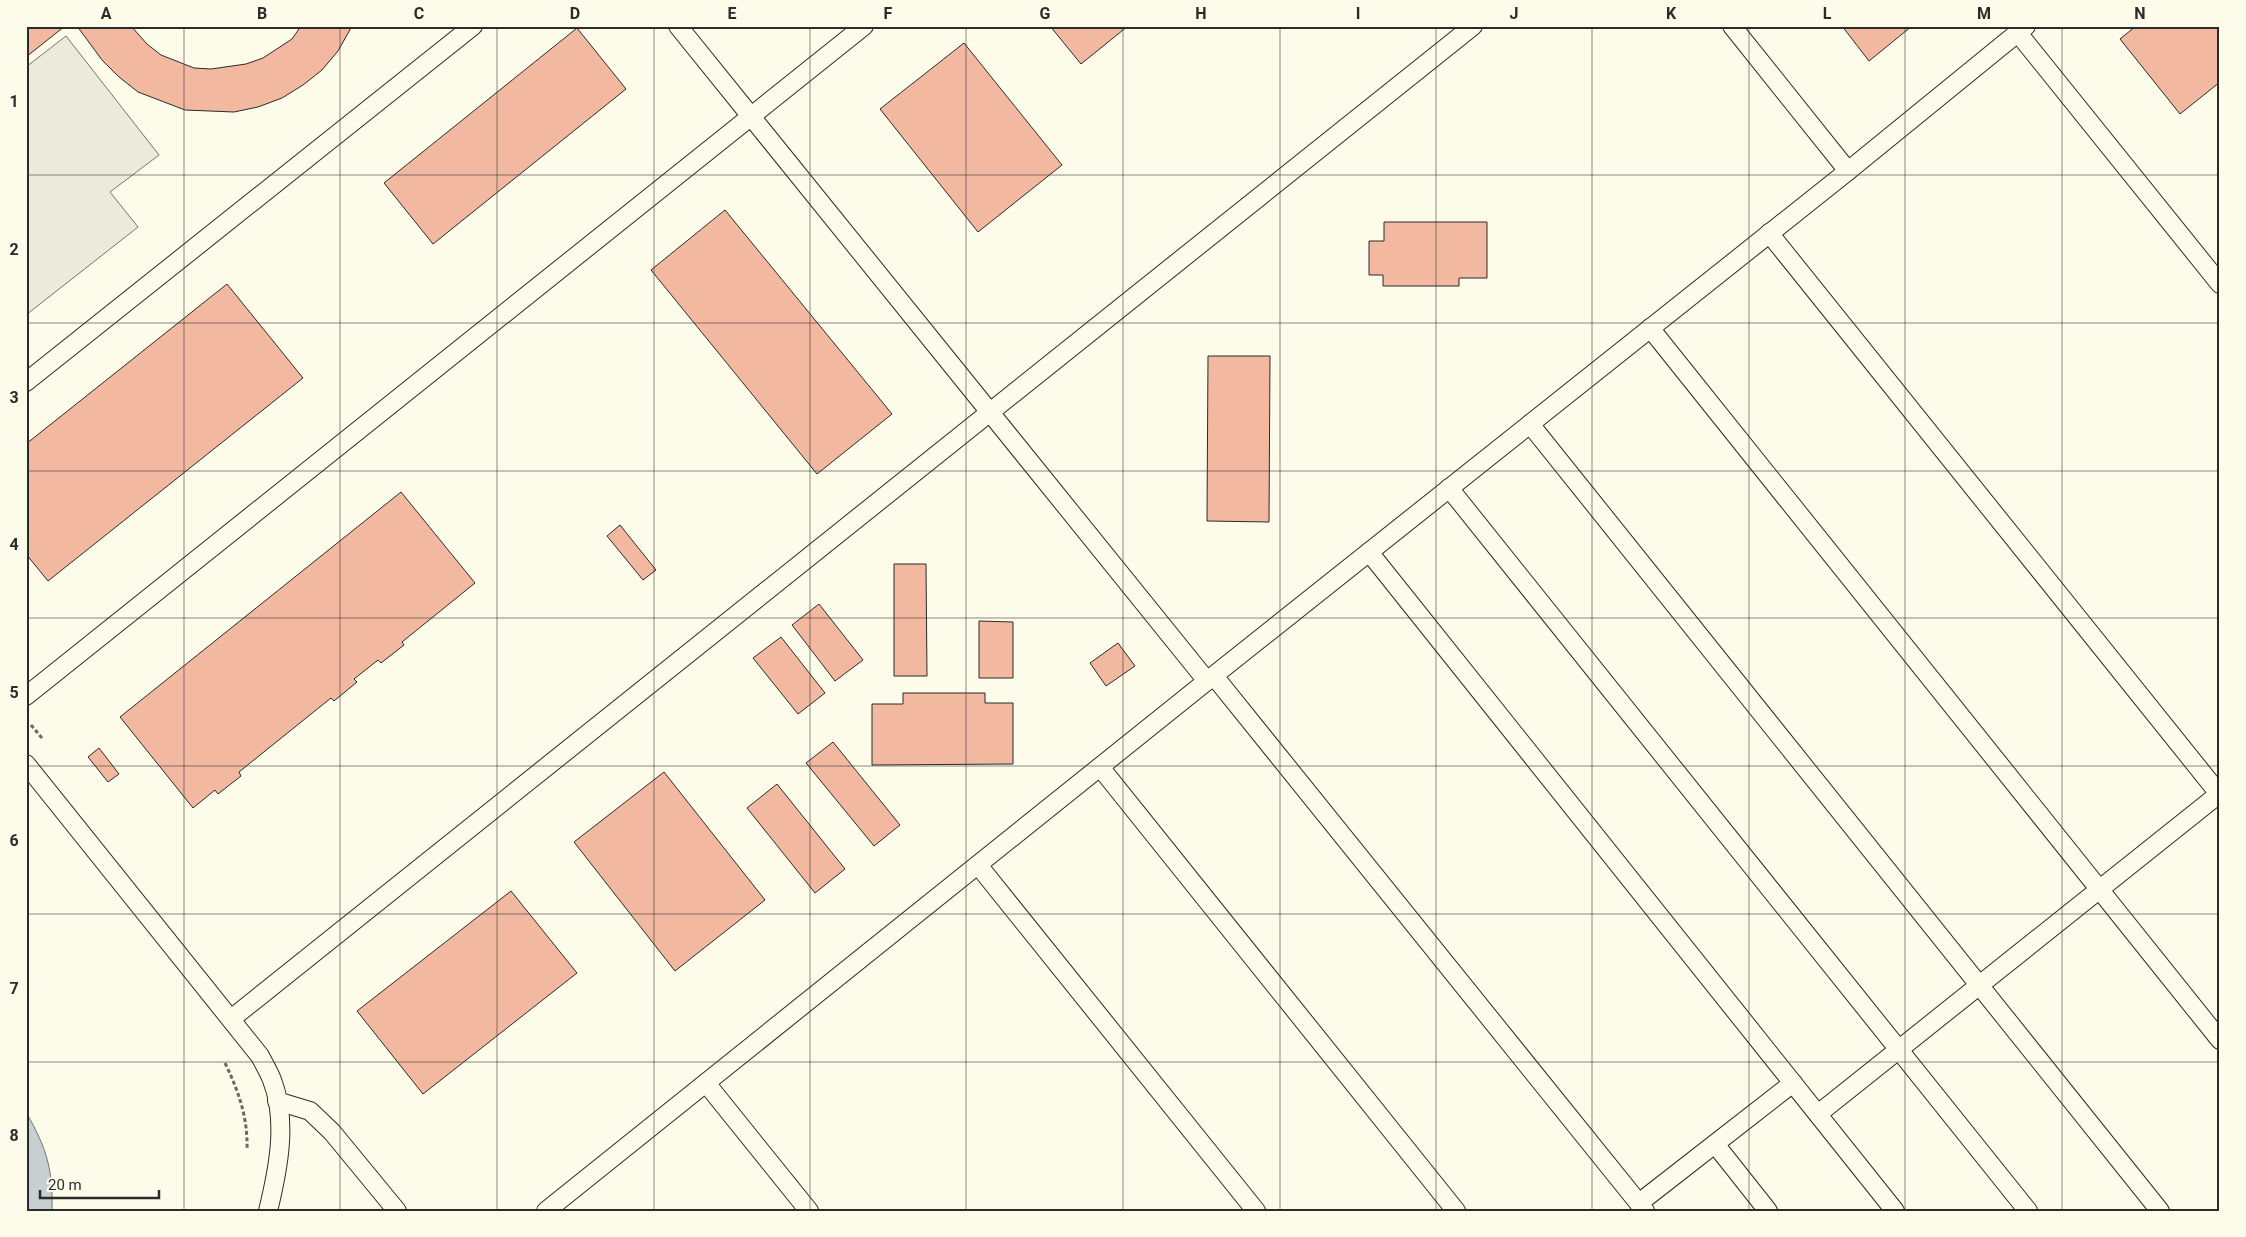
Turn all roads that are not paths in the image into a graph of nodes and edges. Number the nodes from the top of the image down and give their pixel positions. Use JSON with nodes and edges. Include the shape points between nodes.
{"nodes":[{"id":1,"x":473,"y":26,"type":"edge"},
{"id":2,"x":678,"y":26,"type":"edge"},
{"id":3,"x":864,"y":26,"type":"edge"},
{"id":4,"x":1473,"y":26,"type":"edge"},
{"id":5,"x":1732,"y":26,"type":"edge"},
{"id":6,"x":2022,"y":30,"type":"edge"},
{"id":7,"x":751,"y":117,"type":"junction"},
{"id":8,"x":1848,"y":171,"type":"junction"},
{"id":9,"x":1769,"y":233,"type":"junction"},
{"id":10,"x":2220,"y":284,"type":"edge"},
{"id":11,"x":1650,"y":328,"type":"junction"},
{"id":12,"x":26,"y":382,"type":"edge"},
{"id":13,"x":992,"y":412,"type":"junction"},
{"id":14,"x":1530,"y":424,"type":"junction"},
{"id":15,"x":1449,"y":488,"type":"junction"},
{"id":16,"x":1369,"y":552,"type":"junction"},
{"id":17,"x":1210,"y":678,"type":"junction"},
{"id":18,"x":26,"y":696,"type":"edge"},
{"id":19,"x":26,"y":764,"type":"edge"},
{"id":20,"x":1100,"y":767,"type":"junction"},
{"id":21,"x":2219,"y":794,"type":"edge"},
{"id":22,"x":978,"y":865,"type":"junction"},
{"id":23,"x":2098,"y":889,"type":"junction"},
{"id":24,"x":1978,"y":984,"type":"junction"},
{"id":25,"x":231,"y":1019,"type":"junction"},
{"id":26,"x":2220,"y":1040,"type":"edge"},
{"id":27,"x":1898,"y":1048,"type":"junction"},
{"id":28,"x":706,"y":1083,"type":"junction"},
{"id":29,"x":1793,"y":1083,"type":"junction"},
{"id":30,"x":277,"y":1100,"type":"junction"},
{"id":31,"x":1818,"y":1114,"type":"junction"},
{"id":32,"x":1715,"y":1144,"type":"junction"},
{"id":33,"x":1642,"y":1207,"type":"edge"},
{"id":34,"x":1252,"y":1209,"type":"edge"},
{"id":35,"x":268,"y":1211,"type":"edge"},
{"id":36,"x":397,"y":1211,"type":"edge"},
{"id":37,"x":546,"y":1211,"type":"edge"},
{"id":38,"x":809,"y":1211,"type":"edge"},
{"id":39,"x":1456,"y":1211,"type":"edge"},
{"id":40,"x":1768,"y":1211,"type":"edge"},
{"id":41,"x":1895,"y":1211,"type":"edge"},
{"id":42,"x":2028,"y":1211,"type":"edge"},
{"id":43,"x":2160,"y":1211,"type":"edge"}],
"edges":[{"from":1,"to":12,"type":"lane"},
{"from":2,"to":7,"type":"lane"},
{"from":3,"to":7,"type":"lane"},
{"from":4,"to":13,"type":"lane"},
{"from":5,"to":8,"type":"lane"},
{"from":6,"to":8,"type":"lane"},
{"from":6,"to":10,"type":"lane"},
{"from":7,"to":13,"type":"lane"},
{"from":7,"to":18,"type":"lane"},
{"from":8,"to":9,"type":"lane"},
{"from":9,"to":11,"type":"lane"},
{"from":9,"to":21,"type":"lane"},
{"from":11,"to":14,"type":"lane"},
{"from":11,"to":23,"type":"lane"},
{"from":13,"to":17,"type":"lane"},
{"from":13,"to":25,"type":"lane"},
{"from":14,"to":15,"type":"lane"},
{"from":14,"to":24,"type":"lane"},
{"from":15,"to":16,"type":"lane"},
{"from":15,"to":27,"type":"lane"},
{"from":16,"to":17,"type":"lane"},
{"from":16,"to":29,"type":"lane"},
{"from":17,"to":20,"type":"lane"},
{"from":17,"to":33,"type":"lane"},
{"from":19,"to":25,"type":"lane"},
{"from":20,"to":22,"type":"lane"},
{"from":20,"to":39,"type":"lane"},
{"from":21,"to":23,"type":"lane"},
{"from":22,"to":28,"type":"lane"},
{"from":22,"to":34,"type":"lane"},
{"from":23,"to":24,"type":"lane"},
{"from":23,"to":26,"type":"lane"},
{"from":24,"to":27,"type":"lane"},
{"from":24,"to":43,"type":"lane"},
{"from":25,"to":30,"type":"lane","via":[[260,1056],[273,1081]]},
{"from":27,"to":31,"type":"lane"},
{"from":27,"to":42,"type":"lane"},
{"from":28,"to":37,"type":"lane"},
{"from":28,"to":38,"type":"lane"},
{"from":29,"to":31,"type":"lane"},
{"from":29,"to":32,"type":"lane"},
{"from":30,"to":35,"type":"lane","via":[[279,1150]]},
{"from":30,"to":36,"type":"lane","via":[[310,1111],[321,1121]]},
{"from":31,"to":41,"type":"lane"},
{"from":32,"to":33,"type":"lane"},
{"from":32,"to":40,"type":"lane"}]}
